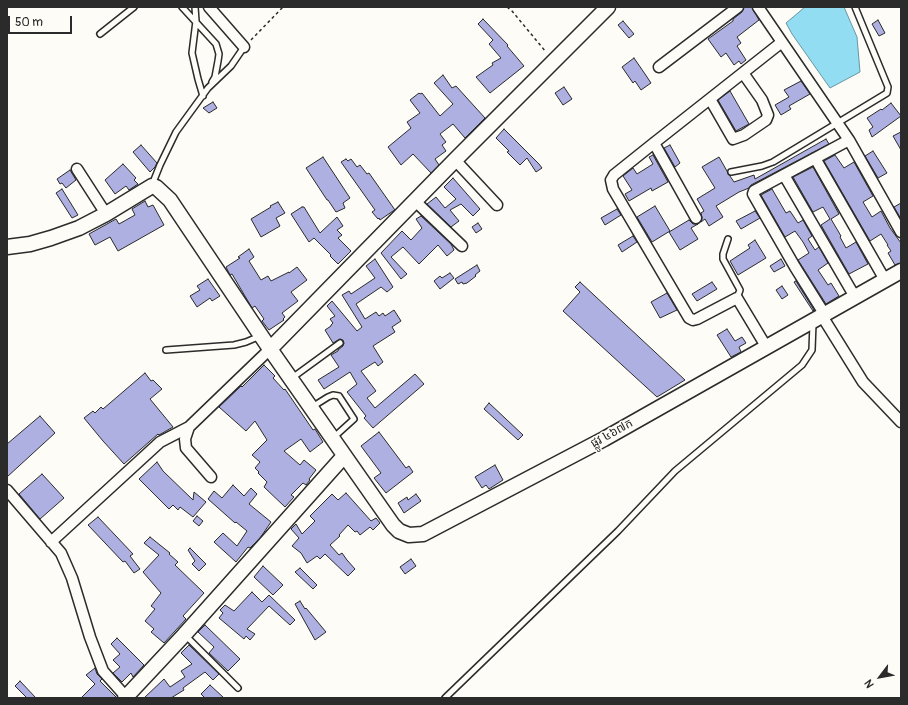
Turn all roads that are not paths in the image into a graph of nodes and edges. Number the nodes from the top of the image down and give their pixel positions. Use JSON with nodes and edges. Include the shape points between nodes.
{"nodes":[{"id":1,"x":134,"y":7,"type":"edge"},
{"id":2,"x":182,"y":7,"type":"edge"},
{"id":3,"x":194,"y":7,"type":"edge"},
{"id":4,"x":209,"y":7,"type":"edge"},
{"id":5,"x":608,"y":7,"type":"edge"},
{"id":6,"x":738,"y":7,"type":"edge"},
{"id":7,"x":758,"y":7,"type":"edge"},
{"id":8,"x":854,"y":7,"type":"edge"},
{"id":9,"x":196,"y":21,"type":"junction"},
{"id":10,"x":100,"y":34,"type":"dead end"},
{"id":11,"x":782,"y":42,"type":"junction"},
{"id":12,"x":244,"y":48,"type":"joint"},
{"id":13,"x":658,"y":67,"type":"dead end"},
{"id":14,"x":743,"y":73,"type":"junction"},
{"id":15,"x":208,"y":88,"type":"junction"},
{"id":16,"x":203,"y":96,"type":"junction"},
{"id":17,"x":710,"y":99,"type":"junction"},
{"id":18,"x":838,"y":122,"type":"junction"},
{"id":19,"x":849,"y":140,"type":"junction"},
{"id":20,"x":654,"y":143,"type":"junction"},
{"id":21,"x":815,"y":158,"type":"junction"},
{"id":22,"x":455,"y":160,"type":"junction"},
{"id":23,"x":77,"y":169,"type":"dead end"},
{"id":24,"x":731,"y":172,"type":"dead end"},
{"id":25,"x":784,"y":175,"type":"junction"},
{"id":26,"x":152,"y":186,"type":"junction"},
{"id":27,"x":415,"y":201,"type":"junction"},
{"id":28,"x":497,"y":205,"type":"dead end"},
{"id":29,"x":106,"y":214,"type":"junction"},
{"id":30,"x":696,"y":218,"type":"dead end"},
{"id":31,"x":901,"y":232,"type":"edge"},
{"id":32,"x":728,"y":239,"type":"dead end"},
{"id":33,"x":7,"y":246,"type":"edge"},
{"id":34,"x":462,"y":246,"type":"dead end"},
{"id":35,"x":901,"y":271,"type":"edge"},
{"id":36,"x":885,"y":280,"type":"junction"},
{"id":37,"x":855,"y":297,"type":"junction"},
{"id":38,"x":737,"y":298,"type":"junction"},
{"id":39,"x":820,"y":317,"type":"junction"},
{"id":40,"x":261,"y":336,"type":"junction"},
{"id":41,"x":340,"y":343,"type":"dead end"},
{"id":42,"x":767,"y":348,"type":"junction"},
{"id":43,"x":270,"y":349,"type":"junction"},
{"id":44,"x":166,"y":350,"type":"dead end"},
{"id":45,"x":291,"y":379,"type":"junction"},
{"id":46,"x":311,"y":408,"type":"junction"},
{"id":47,"x":901,"y":422,"type":"edge"},
{"id":48,"x":189,"y":427,"type":"junction"},
{"id":49,"x":332,"y":438,"type":"junction"},
{"id":50,"x":344,"y":456,"type":"junction"},
{"id":51,"x":211,"y":477,"type":"dead end"},
{"id":52,"x":7,"y":490,"type":"edge"},
{"id":53,"x":51,"y":542,"type":"junction"},
{"id":54,"x":184,"y":635,"type":"junction"},
{"id":55,"x":238,"y":688,"type":"dead end"},
{"id":56,"x":126,"y":698,"type":"edge"},
{"id":57,"x":445,"y":698,"type":"edge"}],
"edges":[{"from":1,"to":10,"type":"lane"},
{"from":2,"to":9,"type":"lane"},
{"from":3,"to":9,"type":"lane"},
{"from":4,"to":12,"type":"street"},
{"from":5,"to":22,"type":"street"},
{"from":6,"to":13,"type":"street"},
{"from":7,"to":11,"type":"street"},
{"from":8,"to":18,"type":"lane","via":[[888,87],[886,93]]},
{"from":9,"to":15,"type":"lane","via":[[216,44],[219,54],[215,77]]},
{"from":9,"to":16,"type":"lane","via":[[192,53]]},
{"from":11,"to":14,"type":"street"},
{"from":11,"to":18,"type":"street"},
{"from":12,"to":15,"type":"lane","via":[[231,66]]},
{"from":14,"to":17,"type":"street"},
{"from":14,"to":17,"type":"street","via":[[762,100],[768,115],[766,120],[744,135],[733,138]]},
{"from":15,"to":16,"type":"lane"},
{"from":16,"to":26,"type":"lane","via":[[176,132]]},
{"from":17,"to":20,"type":"street"},
{"from":18,"to":19,"type":"street"},
{"from":18,"to":24,"type":"lane","via":[[773,162]]},
{"from":19,"to":21,"type":"street"},
{"from":19,"to":31,"type":"street"},
{"from":20,"to":30,"type":"street"},
{"from":20,"to":38,"type":"street","via":[[614,175],[611,180],[613,188],[689,318],[697,319]]},
{"from":21,"to":25,"type":"street"},
{"from":21,"to":36,"type":"street"},
{"from":22,"to":27,"type":"street"},
{"from":22,"to":28,"type":"street"},
{"from":23,"to":29,"type":"street"},
{"from":25,"to":37,"type":"street"},
{"from":25,"to":39,"type":"street","via":[[752,194],[795,267]]},
{"from":26,"to":29,"type":"street"},
{"from":26,"to":40,"type":"street","name":"ផ្លូវ ៤៦៧ក","via":[[170,200]]},
{"from":27,"to":34,"type":"street"},
{"from":27,"to":43,"type":"street"},
{"from":29,"to":33,"type":"street","via":[[79,228],[51,238],[30,244]]},
{"from":32,"to":38,"type":"lane","via":[[723,259],[740,290]]},
{"from":35,"to":36,"type":"street","name":"ផ្លូវ ៤៦៧ក"},
{"from":36,"to":37,"type":"street","name":"ផ្លូវ ៤៦៧ក"},
{"from":37,"to":39,"type":"street","name":"ផ្លូវ ៤៦៧ក"},
{"from":38,"to":42,"type":"street"},
{"from":39,"to":42,"type":"street","name":"ផ្លូវ ៤៦៧ក"},
{"from":39,"to":47,"type":"street","via":[[863,382]]},
{"from":39,"to":57,"type":"lane","via":[[812,350],[802,365],[675,471],[618,531]]},
{"from":40,"to":43,"type":"street","name":"ផ្លូវ ៤៦៧ក"},
{"from":40,"to":44,"type":"lane","via":[[234,345]]},
{"from":41,"to":45,"type":"lane"},
{"from":42,"to":50,"type":"street","name":"ផ្លូវ ៤៦៧ក","via":[[604,439],[422,534],[410,535],[399,531],[393,525]]},
{"from":43,"to":45,"type":"street","name":"ផ្លូវ ៤៦៧ក"},
{"from":43,"to":48,"type":"street"},
{"from":45,"to":46,"type":"street","name":"ផ្លូវ ៤៦៧ក"},
{"from":46,"to":49,"type":"street","name":"ផ្លូវ ៤៦៧ក"},
{"from":46,"to":49,"type":"lane","via":[[328,397],[339,396],[354,419]]},
{"from":48,"to":51,"type":"street","via":[[185,439],[186,448]]},
{"from":48,"to":53,"type":"street","via":[[160,442]]},
{"from":49,"to":50,"type":"street","name":"ផ្លូវ ៤៦៧ក"},
{"from":50,"to":54,"type":"street"},
{"from":52,"to":53,"type":"street"},
{"from":53,"to":56,"type":"street","via":[[60,553],[72,578],[103,671]]},
{"from":54,"to":55,"type":"lane"},
{"from":54,"to":56,"type":"street"}]}
